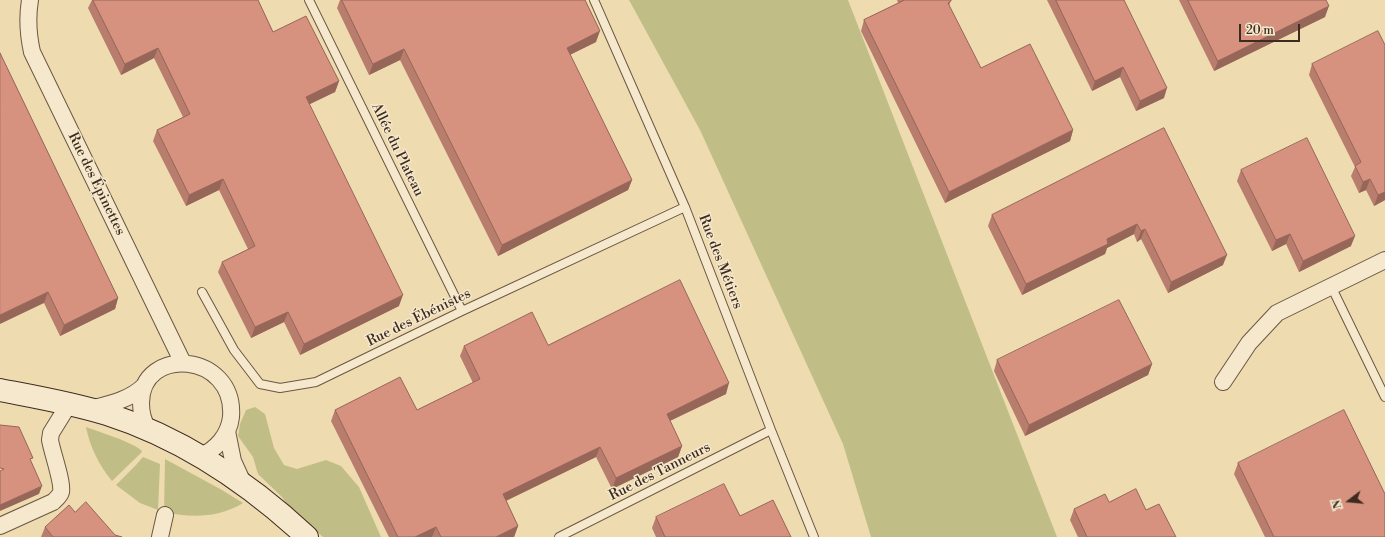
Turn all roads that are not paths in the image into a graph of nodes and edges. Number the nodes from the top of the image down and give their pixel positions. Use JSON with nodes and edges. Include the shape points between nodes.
{"nodes":[{"id":1,"x":30,"y":0,"type":"edge"},
{"id":2,"x":309,"y":0,"type":"edge"},
{"id":3,"x":594,"y":0,"type":"edge"},
{"id":4,"x":685,"y":207,"type":"junction"},
{"id":5,"x":1385,"y":260,"type":"edge"},
{"id":6,"x":1331,"y":286,"type":"junction"},
{"id":7,"x":202,"y":292,"type":"dead end"},
{"id":8,"x":462,"y":311,"type":"junction"},
{"id":9,"x":183,"y":363,"type":"junction"},
{"id":10,"x":1223,"y":382,"type":"dead end"},
{"id":11,"x":145,"y":385,"type":"junction"},
{"id":12,"x":0,"y":390,"type":"edge"},
{"id":13,"x":1385,"y":397,"type":"edge"},
{"id":14,"x":69,"y":404,"type":"junction"},
{"id":15,"x":90,"y":409,"type":"junction"},
{"id":16,"x":148,"y":429,"type":"junction"},
{"id":17,"x":771,"y":430,"type":"junction"},
{"id":18,"x":227,"y":431,"type":"junction"},
{"id":19,"x":200,"y":456,"type":"junction"},
{"id":20,"x":244,"y":485,"type":"junction"},
{"id":21,"x":165,"y":515,"type":"dead end"},
{"id":22,"x":0,"y":526,"type":"edge"},
{"id":23,"x":160,"y":537,"type":"edge"},
{"id":24,"x":307,"y":537,"type":"edge"},
{"id":25,"x":560,"y":537,"type":"edge"},
{"id":26,"x":814,"y":537,"type":"edge"}],
"edges":[{"from":1,"to":9,"type":"street","name":"Rue des Épinettes","via":[[28,35],[32,52]]},
{"from":2,"to":8,"type":"lane","name":"Allée du Plateau"},
{"from":3,"to":4,"type":"lane","name":"Rue des Métiers"},
{"from":4,"to":8,"type":"lane","name":"Rue des Ébénistes"},
{"from":4,"to":17,"type":"lane","name":"Rue des Métiers"},
{"from":5,"to":6,"type":"street"},
{"from":6,"to":10,"type":"street","via":[[1277,313],[1249,343]]},
{"from":6,"to":13,"type":"lane"},
{"from":7,"to":8,"type":"lane","name":"Rue des Ébénistes","via":[[234,350],[247,368],[260,384],[280,388],[316,382]]},
{"from":9,"to":11,"type":"street","via":[[162,368],[153,374]]},
{"from":9,"to":18,"type":"street","via":[[193,364],[213,373],[226,390],[231,405]]},
{"from":11,"to":15,"type":"street","via":[[126,399]]},
{"from":11,"to":16,"type":"street","via":[[141,395],[141,406]]},
{"from":12,"to":14,"type":"main road"},
{"from":14,"to":15,"type":"main road"},
{"from":14,"to":22,"type":"street","via":[[50,440],[61,492],[53,502]]},
{"from":15,"to":16,"type":"main road"},
{"from":16,"to":19,"type":"main road"},
{"from":17,"to":25,"type":"lane","name":"Rue des Tanneurs"},
{"from":17,"to":26,"type":"lane","name":"Rue des Métiers"},
{"from":18,"to":19,"type":"street","via":[[214,448]]},
{"from":18,"to":20,"type":"street","via":[[233,461]]},
{"from":19,"to":20,"type":"main road"},
{"from":20,"to":24,"type":"main road"},
{"from":21,"to":23,"type":"street"}]}
